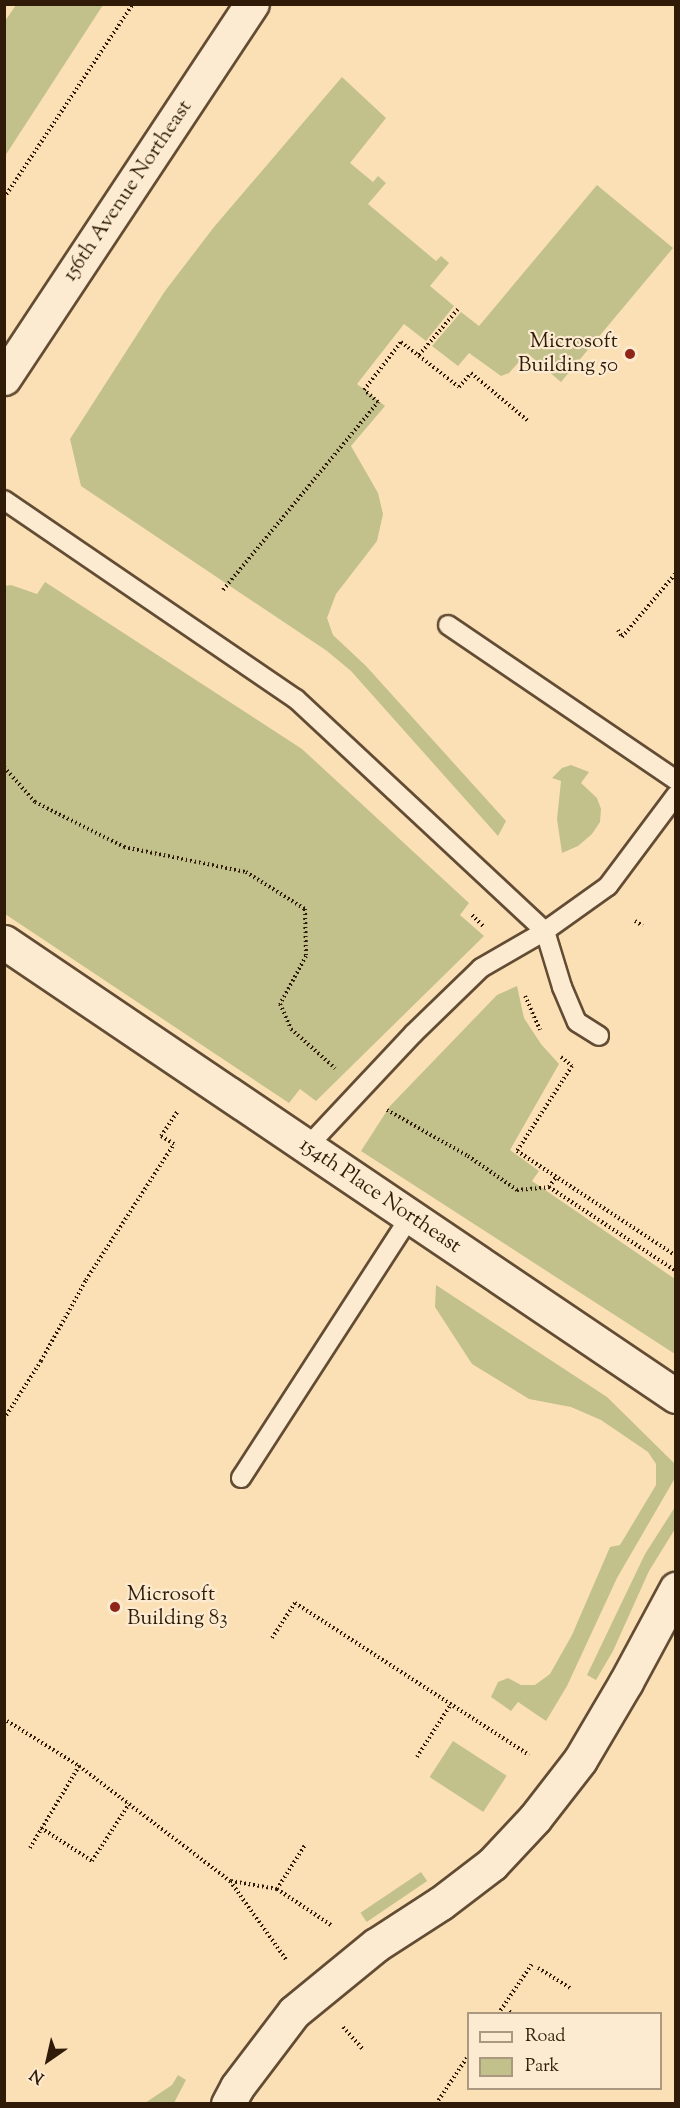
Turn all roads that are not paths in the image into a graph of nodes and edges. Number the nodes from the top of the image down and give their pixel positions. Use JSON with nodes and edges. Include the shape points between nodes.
{"nodes":[{"id":1,"x":252,"y":4,"type":"edge"},
{"id":2,"x":4,"y":378,"type":"edge"},
{"id":3,"x":4,"y":500,"type":"edge"},
{"id":4,"x":448,"y":624,"type":"dead end"},
{"id":5,"x":675,"y":780,"type":"edge"},
{"id":6,"x":675,"y":795,"type":"edge"},
{"id":7,"x":545,"y":931,"type":"junction"},
{"id":8,"x":4,"y":942,"type":"edge"},
{"id":9,"x":4,"y":956,"type":"edge"},
{"id":10,"x":84,"y":998,"type":"junction"},
{"id":11,"x":599,"y":1036,"type":"dead end"},
{"id":12,"x":307,"y":1147,"type":"junction"},
{"id":13,"x":410,"y":1217,"type":"junction"},
{"id":14,"x":675,"y":1396,"type":"edge"},
{"id":15,"x":240,"y":1478,"type":"dead end"},
{"id":16,"x":675,"y":1589,"type":"edge"},
{"id":17,"x":228,"y":2103,"type":"edge"}],
"edges":[{"from":1,"to":2,"type":"street","name":"156th Avenue Northeast"},
{"from":3,"to":7,"type":"lane","via":[[296,699]]},
{"from":4,"to":5,"type":"lane"},
{"from":6,"to":7,"type":"lane","via":[[608,886]]},
{"from":7,"to":11,"type":"lane","via":[[577,1022]]},
{"from":7,"to":12,"type":"lane","via":[[481,968]]},
{"from":8,"to":10,"type":"street","name":"154th Place Northeast"},
{"from":9,"to":10,"type":"street","name":"154th Place Northeast"},
{"from":10,"to":12,"type":"street","name":"154th Place Northeast"},
{"from":12,"to":13,"type":"street","name":"154th Place Northeast"},
{"from":13,"to":14,"type":"street","name":"154th Place Northeast"},
{"from":13,"to":15,"type":"lane"},
{"from":16,"to":17,"type":"street","via":[[580,1760],[535,1818],[492,1864],[376,1945],[294,2012]]}]}
